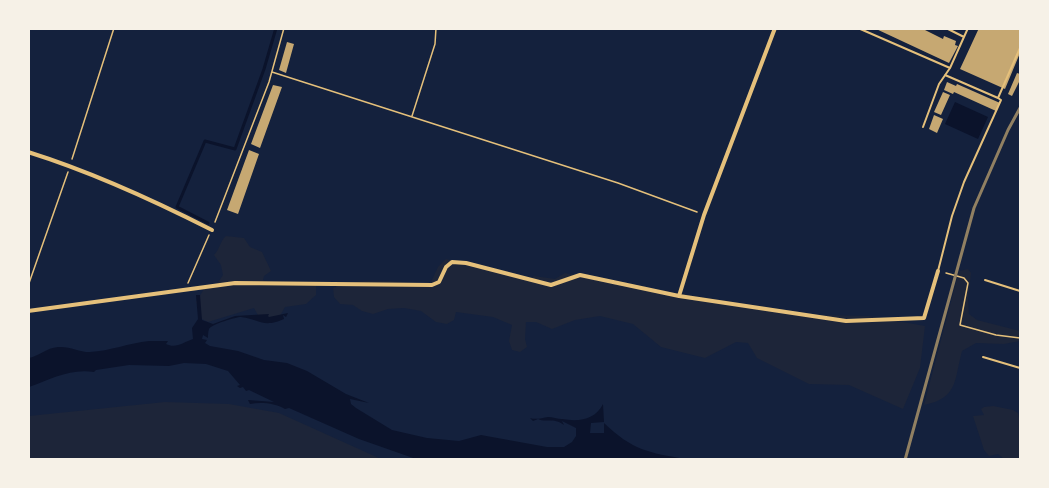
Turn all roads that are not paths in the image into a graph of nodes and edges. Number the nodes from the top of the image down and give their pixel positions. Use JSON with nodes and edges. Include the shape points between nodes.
{"nodes":[{"id":1,"x":775,"y":28,"type":"edge"},
{"id":2,"x":858,"y":28,"type":"edge"},
{"id":3,"x":946,"y":28,"type":"edge"},
{"id":4,"x":968,"y":28,"type":"edge"},
{"id":5,"x":964,"y":37,"type":"junction"},
{"id":6,"x":1020,"y":48,"type":"edge"},
{"id":7,"x":950,"y":68,"type":"junction"},
{"id":8,"x":945,"y":75,"type":"junction"},
{"id":9,"x":998,"y":98,"type":"junction"},
{"id":10,"x":923,"y":127,"type":"dead end"},
{"id":11,"x":28,"y":152,"type":"edge"},
{"id":12,"x":212,"y":230,"type":"road end"},
{"id":13,"x":938,"y":271,"type":"joint"},
{"id":14,"x":984,"y":280,"type":"dead end"},
{"id":15,"x":1020,"y":291,"type":"edge"},
{"id":16,"x":679,"y":296,"type":"junction"},
{"id":17,"x":28,"y":311,"type":"edge"},
{"id":18,"x":984,"y":357,"type":"dead end"},
{"id":19,"x":1020,"y":368,"type":"edge"}],
"edges":[{"from":1,"to":16,"type":"street","via":[[704,215]]},
{"from":2,"to":7,"type":"lane"},
{"from":3,"to":5,"type":"lane"},
{"from":4,"to":5,"type":"lane"},
{"from":5,"to":7,"type":"lane"},
{"from":6,"to":9,"type":"lane"},
{"from":7,"to":8,"type":"lane"},
{"from":8,"to":9,"type":"lane"},
{"from":8,"to":10,"type":"lane"},
{"from":9,"to":13,"type":"lane","via":[[1001,100],[952,216]]},
{"from":11,"to":12,"type":"street","via":[[70,166]]},
{"from":13,"to":16,"type":"street","via":[[924,318],[846,321]]},
{"from":14,"to":15,"type":"lane"},
{"from":16,"to":17,"type":"street","via":[[580,275],[551,285],[452,262],[439,282],[432,285],[235,284]]},
{"from":18,"to":19,"type":"lane"}]}
